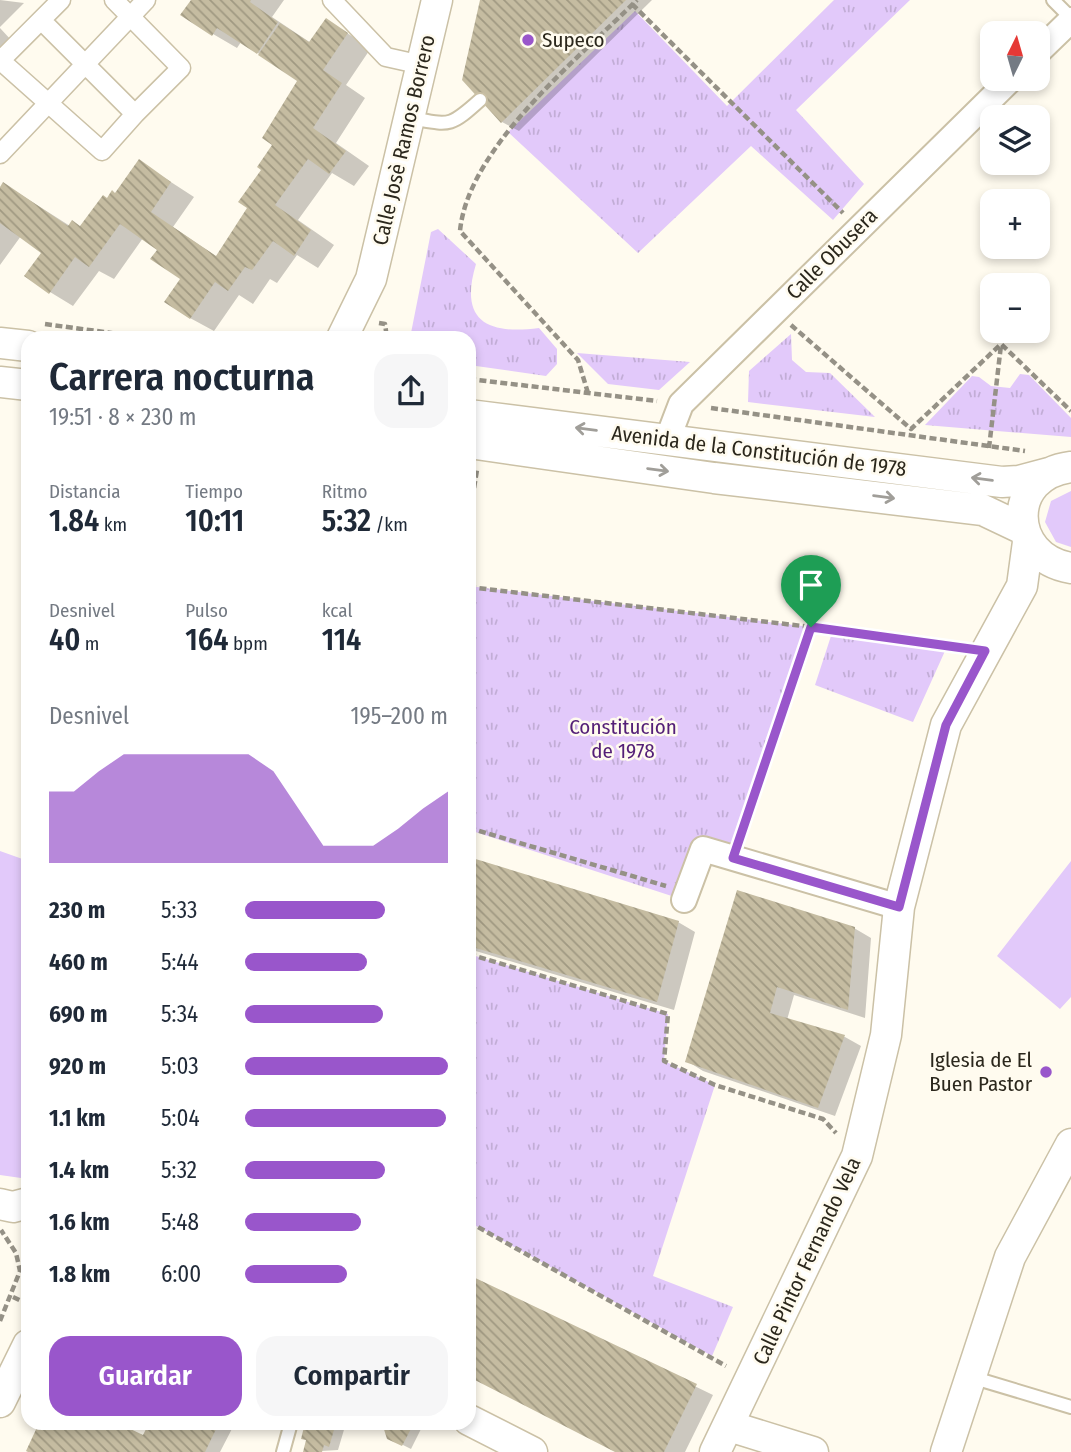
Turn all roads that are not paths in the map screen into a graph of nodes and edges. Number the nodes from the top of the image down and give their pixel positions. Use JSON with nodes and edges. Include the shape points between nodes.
{"nodes":[{"id":1,"x":61,"y":0,"type":"edge"},
{"id":2,"x":114,"y":0,"type":"edge"},
{"id":3,"x":146,"y":0,"type":"edge"},
{"id":4,"x":332,"y":0,"type":"edge"},
{"id":5,"x":437,"y":0,"type":"edge"},
{"id":6,"x":1053,"y":0,"type":"edge"},
{"id":7,"x":130,"y":16,"type":"junction"},
{"id":8,"x":1071,"y":19,"type":"edge"},
{"id":9,"x":41,"y":20,"type":"junction"},
{"id":10,"x":1050,"y":40,"type":"edge"},
{"id":11,"x":0,"y":61,"type":"edge"},
{"id":12,"x":85,"y":64,"type":"junction"},
{"id":13,"x":422,"y":65,"type":"junction"},
{"id":14,"x":999,"y":91,"type":"edge"},
{"id":15,"x":480,"y":100,"type":"dead end"},
{"id":16,"x":48,"y":103,"type":"junction"},
{"id":17,"x":135,"y":114,"type":"junction"},
{"id":18,"x":409,"y":118,"type":"junction"},
{"id":19,"x":0,"y":154,"type":"edge"},
{"id":20,"x":371,"y":279,"type":"junction"},
{"id":21,"x":345,"y":331,"type":"edge"},
{"id":22,"x":371,"y":331,"type":"edge"},
{"id":23,"x":21,"y":338,"type":"edge"},
{"id":24,"x":0,"y":343,"type":"edge"},
{"id":25,"x":0,"y":382,"type":"edge"},
{"id":26,"x":21,"y":384,"type":"edge"},
{"id":27,"x":476,"y":416,"type":"edge"},
{"id":28,"x":667,"y":438,"type":"junction"},
{"id":29,"x":476,"y":444,"type":"edge"},
{"id":30,"x":1052,"y":464,"type":"edge"},
{"id":31,"x":1026,"y":536,"type":"junction"},
{"id":32,"x":1071,"y":569,"type":"edge"},
{"id":33,"x":1022,"y":586,"type":"junction"},
{"id":34,"x":685,"y":896,"type":"road end"},
{"id":35,"x":899,"y":907,"type":"junction"},
{"id":36,"x":1071,"y":1144,"type":"edge"},
{"id":37,"x":21,"y":1359,"type":"edge"},
{"id":38,"x":970,"y":1377,"type":"junction"},
{"id":39,"x":0,"y":1402,"type":"edge"},
{"id":40,"x":1071,"y":1407,"type":"edge"},
{"id":41,"x":476,"y":1424,"type":"edge"},
{"id":42,"x":729,"y":1426,"type":"junction"},
{"id":43,"x":289,"y":1430,"type":"edge"},
{"id":44,"x":283,"y":1452,"type":"edge"},
{"id":45,"x":532,"y":1452,"type":"edge"},
{"id":46,"x":715,"y":1452,"type":"edge"},
{"id":47,"x":813,"y":1452,"type":"edge"},
{"id":48,"x":946,"y":1452,"type":"edge"}],
"edges":[{"from":1,"to":9,"type":"street"},
{"from":2,"to":7,"type":"street"},
{"from":3,"to":7,"type":"street"},
{"from":4,"to":13,"type":"street","via":[[386,57]]},
{"from":5,"to":13,"type":"street","name":"Calle Josè Ramos Borrero"},
{"from":6,"to":8,"type":"lane"},
{"from":7,"to":12,"type":"street"},
{"from":7,"to":17,"type":"street","via":[[181,68]]},
{"from":8,"to":10,"type":"street"},
{"from":9,"to":11,"type":"street"},
{"from":9,"to":12,"type":"street"},
{"from":11,"to":16,"type":"street"},
{"from":12,"to":16,"type":"street"},
{"from":12,"to":17,"type":"street"},
{"from":13,"to":18,"type":"street","name":"Calle Josè Ramos Borrero"},
{"from":14,"to":28,"type":"street","name":"Calle Obusera","via":[[681,404]]},
{"from":15,"to":18,"type":"lane","via":[[446,124]]},
{"from":16,"to":17,"type":"street","via":[[102,151]]},
{"from":16,"to":19,"type":"street"},
{"from":18,"to":20,"type":"street","name":"Calle Josè Ramos Borrero"},
{"from":20,"to":21,"type":"street","name":"Calle Josè Ramos Borrero"},
{"from":20,"to":22,"type":"street","name":"Calle Josè Ramos Borrero","via":[[375,298]]},
{"from":23,"to":24,"type":"street"},
{"from":25,"to":26,"type":"street"},
{"from":28,"to":27,"type":"street","name":"Avenida de la Constitución de 1978","one_way":true},
{"from":30,"to":28,"type":"street","name":"Avenida de la Constitución de 1978","one_way":true,"via":[[1019,481],[986,479]]},
{"from":29,"to":31,"type":"street","name":"Avenida de la Constitución de 1978","one_way":true,"via":[[983,510]]},
{"from":30,"to":31,"type":"street","name":"Calle Pintor Fernando Vela","via":[[1030,491],[1022,516]]},
{"from":31,"to":32,"type":"street","name":"Avenida de la Constitución de 1978","via":[[1046,561]]},
{"from":31,"to":33,"type":"street","name":"Calle Pintor Fernando Vela"},
{"from":32,"to":33,"type":"street","via":[[1035,586]]},
{"from":33,"to":35,"type":"street","name":"Calle Pintor Fernando Vela","via":[[946,725]]},
{"from":34,"to":35,"type":"street","via":[[702,849]]},
{"from":35,"to":42,"type":"street","name":"Calle Pintor Fernando Vela","via":[[886,1035],[857,1156]]},
{"from":36,"to":38,"type":"street","via":[[1010,1257]]},
{"from":37,"to":39,"type":"street"},
{"from":38,"to":40,"type":"lane"},
{"from":38,"to":48,"type":"street"},
{"from":41,"to":45,"type":"street"},
{"from":42,"to":46,"type":"street","name":"Calle Pintor Fernando Vela"},
{"from":42,"to":47,"type":"street"},
{"from":43,"to":44,"type":"lane"}]}
